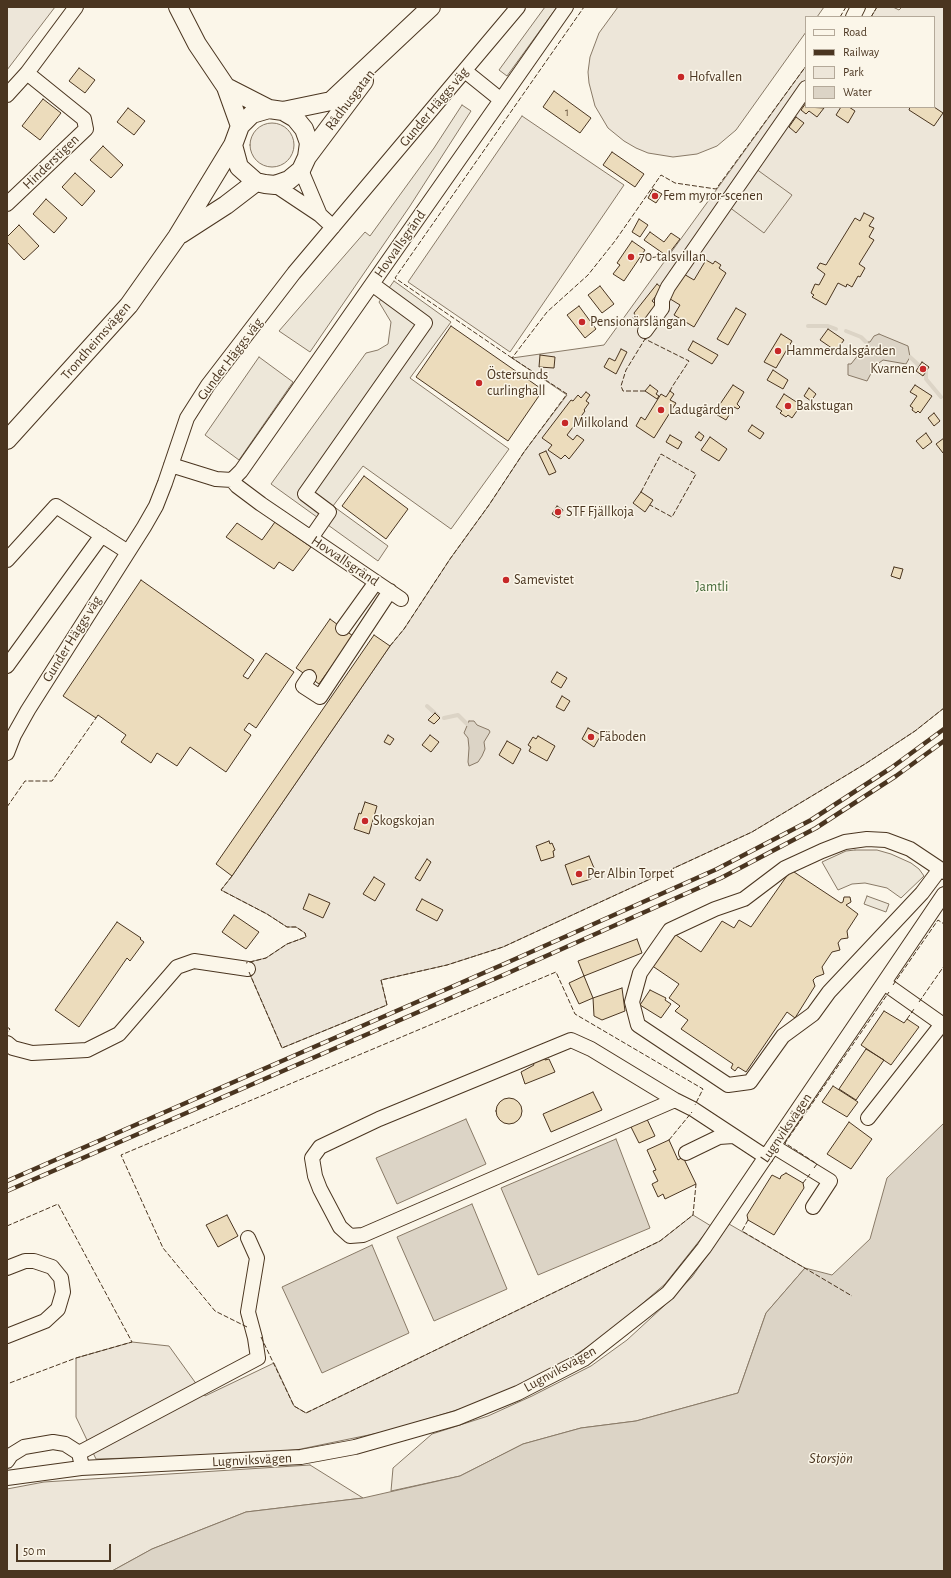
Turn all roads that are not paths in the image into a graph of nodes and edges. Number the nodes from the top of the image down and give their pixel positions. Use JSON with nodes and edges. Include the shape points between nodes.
{"nodes":[{"id":1,"x":76,"y":7,"type":"edge"},
{"id":2,"x":178,"y":7,"type":"edge"},
{"id":3,"x":431,"y":7,"type":"edge"},
{"id":4,"x":518,"y":7,"type":"edge"},
{"id":5,"x":566,"y":7,"type":"edge"},
{"id":6,"x":858,"y":7,"type":"edge"},
{"id":7,"x":854,"y":16,"type":"edge"},
{"id":8,"x":393,"y":42,"type":"junction"},
{"id":9,"x":465,"y":71,"type":"junction"},
{"id":10,"x":27,"y":73,"type":"junction"},
{"id":11,"x":226,"y":88,"type":"junction"},
{"id":12,"x":805,"y":89,"type":"edge"},
{"id":13,"x":7,"y":95,"type":"edge"},
{"id":14,"x":501,"y":100,"type":"junction"},
{"id":15,"x":276,"y":110,"type":"junction"},
{"id":16,"x":240,"y":126,"type":"junction"},
{"id":17,"x":233,"y":145,"type":"junction"},
{"id":18,"x":304,"y":164,"type":"junction"},
{"id":19,"x":256,"y":182,"type":"junction"},
{"id":20,"x":275,"y":184,"type":"junction"},
{"id":21,"x":7,"y":204,"type":"edge"},
{"id":22,"x":320,"y":215,"type":"junction"},
{"id":23,"x":333,"y":227,"type":"junction"},
{"id":24,"x":177,"y":237,"type":"junction"},
{"id":25,"x":372,"y":284,"type":"junction"},
{"id":26,"x":645,"y":331,"type":"dead end"},
{"id":27,"x":7,"y":440,"type":"edge"},
{"id":28,"x":171,"y":465,"type":"junction"},
{"id":29,"x":232,"y":480,"type":"junction"},
{"id":30,"x":102,"y":535,"type":"junction"},
{"id":31,"x":311,"y":538,"type":"junction"},
{"id":32,"x":128,"y":552,"type":"junction"},
{"id":33,"x":7,"y":560,"type":"edge"},
{"id":34,"x":376,"y":582,"type":"junction"},
{"id":35,"x":343,"y":628,"type":"dead end"},
{"id":36,"x":7,"y":666,"type":"edge"},
{"id":37,"x":309,"y":677,"type":"dead end"},
{"id":38,"x":7,"y":753,"type":"edge"},
{"id":39,"x":942,"y":871,"type":"edge"},
{"id":40,"x":944,"y":894,"type":"edge"},
{"id":41,"x":248,"y":969,"type":"dead end"},
{"id":42,"x":884,"y":983,"type":"junction"},
{"id":43,"x":7,"y":1043,"type":"edge"},
{"id":44,"x":675,"y":1100,"type":"junction"},
{"id":45,"x":868,"y":1118,"type":"dead end"},
{"id":46,"x":733,"y":1136,"type":"junction"},
{"id":47,"x":769,"y":1151,"type":"junction"},
{"id":48,"x":686,"y":1153,"type":"dead end"},
{"id":49,"x":813,"y":1207,"type":"dead end"},
{"id":50,"x":248,"y":1238,"type":"dead end"},
{"id":51,"x":7,"y":1268,"type":"edge"},
{"id":52,"x":7,"y":1336,"type":"edge"},
{"id":53,"x":79,"y":1453,"type":"junction"},
{"id":54,"x":7,"y":1461,"type":"edge"},
{"id":55,"x":81,"y":1468,"type":"junction"},
{"id":56,"x":7,"y":1478,"type":"edge"}],
"edges":[{"from":1,"to":10,"type":"street"},
{"from":2,"to":11,"type":"main road","via":[[197,44]]},
{"from":3,"to":8,"type":"main road","name":"Rådhusgatan"},
{"from":4,"to":9,"type":"street","name":"Gunder Häggs väg"},
{"from":5,"to":14,"type":"street","name":"Hovvallsgränd"},
{"from":6,"to":7,"type":"street"},
{"from":8,"to":15,"type":"main road","name":"Rådhusgatan","via":[[331,101]]},
{"from":8,"to":18,"type":"main road","name":"Rådhusgatan"},
{"from":9,"to":14,"type":"street"},
{"from":9,"to":23,"type":"street","name":"Gunder Häggs väg"},
{"from":10,"to":13,"type":"street"},
{"from":10,"to":21,"type":"street","name":"Hinderstigen","via":[[84,119],[86,129]]},
{"from":11,"to":15,"type":"main road"},
{"from":11,"to":16,"type":"main road"},
{"from":12,"to":26,"type":"street","via":[[668,287],[662,300],[662,308]]},
{"from":14,"to":25,"type":"street","name":"Hovvallsgränd"},
{"from":15,"to":16,"type":"main road","via":[[252,114]]},
{"from":15,"to":18,"type":"main road","via":[[295,118],[304,129],[308,143]]},
{"from":16,"to":17,"type":"main road"},
{"from":17,"to":19,"type":"main road","via":[[239,167]]},
{"from":17,"to":24,"type":"main road","name":"Trondheimsvägen"},
{"from":18,"to":20,"type":"main road","via":[[290,180]]},
{"from":18,"to":22,"type":"street"},
{"from":19,"to":20,"type":"main road"},
{"from":19,"to":24,"type":"main road","name":"Trondheimsvägen"},
{"from":20,"to":22,"type":"street"},
{"from":22,"to":23,"type":"street"},
{"from":23,"to":28,"type":"street","name":"Gunder Häggs väg","via":[[294,273],[208,385],[187,418]]},
{"from":24,"to":27,"type":"main road","name":"Trondheimsvägen","via":[[129,305]]},
{"from":25,"to":29,"type":"street","name":"Hovvallsgränd","via":[[246,465]]},
{"from":25,"to":31,"type":"street","via":[[425,322],[305,494],[329,512]]},
{"from":28,"to":29,"type":"street","via":[[216,479]]},
{"from":28,"to":32,"type":"street","name":"Gunder Häggs väg","via":[[156,506]]},
{"from":29,"to":31,"type":"street","name":"Hovvallsgränd","via":[[243,491]]},
{"from":30,"to":32,"type":"street"},
{"from":30,"to":33,"type":"street","via":[[56,506]]},
{"from":30,"to":36,"type":"street"},
{"from":31,"to":34,"type":"street","name":"Hovvallsgränd"},
{"from":32,"to":38,"type":"street","name":"Gunder Häggs väg","via":[[28,710]]},
{"from":34,"to":35,"type":"street"},
{"from":34,"to":37,"type":"street","name":"Hovvallsgränd","via":[[395,595],[320,697],[303,686]]},
{"from":39,"to":39,"type":"street","via":[[910,849],[886,840],[867,838],[845,842],[785,868],[744,898],[670,930],[640,973],[632,1002],[638,1025],[728,1085],[750,1082],[783,1036],[813,1014],[829,992]]},
{"from":40,"to":42,"type":"street","name":"Lugnviksvägen"},
{"from":41,"to":43,"type":"street","via":[[194,961],[177,967],[119,1034],[87,1050],[32,1053],[13,1048]]},
{"from":42,"to":45,"type":"street","via":[[942,1024]]},
{"from":42,"to":47,"type":"street","name":"Lugnviksvägen"},
{"from":44,"to":44,"type":"street","via":[[591,1049],[571,1040],[379,1119],[320,1147],[312,1158],[315,1176],[340,1227],[350,1236],[363,1235]]},
{"from":44,"to":46,"type":"street","via":[[694,1109]]},
{"from":46,"to":47,"type":"street"},
{"from":46,"to":48,"type":"street","via":[[719,1137]]},
{"from":47,"to":49,"type":"street","via":[[830,1181]]},
{"from":47,"to":55,"type":"street","name":"Lugnviksvägen","via":[[704,1248],[668,1293],[584,1359],[518,1393],[457,1418],[356,1447],[301,1457]]},
{"from":50,"to":53,"type":"street","via":[[257,1258],[248,1312],[258,1358]]},
{"from":51,"to":52,"type":"street","via":[[25,1261],[52,1267],[61,1278],[63,1292],[58,1310],[45,1321]]},
{"from":53,"to":54,"type":"street","via":[[65,1444],[53,1442],[24,1447],[11,1455]]},
{"from":53,"to":55,"type":"street"},
{"from":55,"to":56,"type":"street","name":"Lugnviksvägen"}]}
